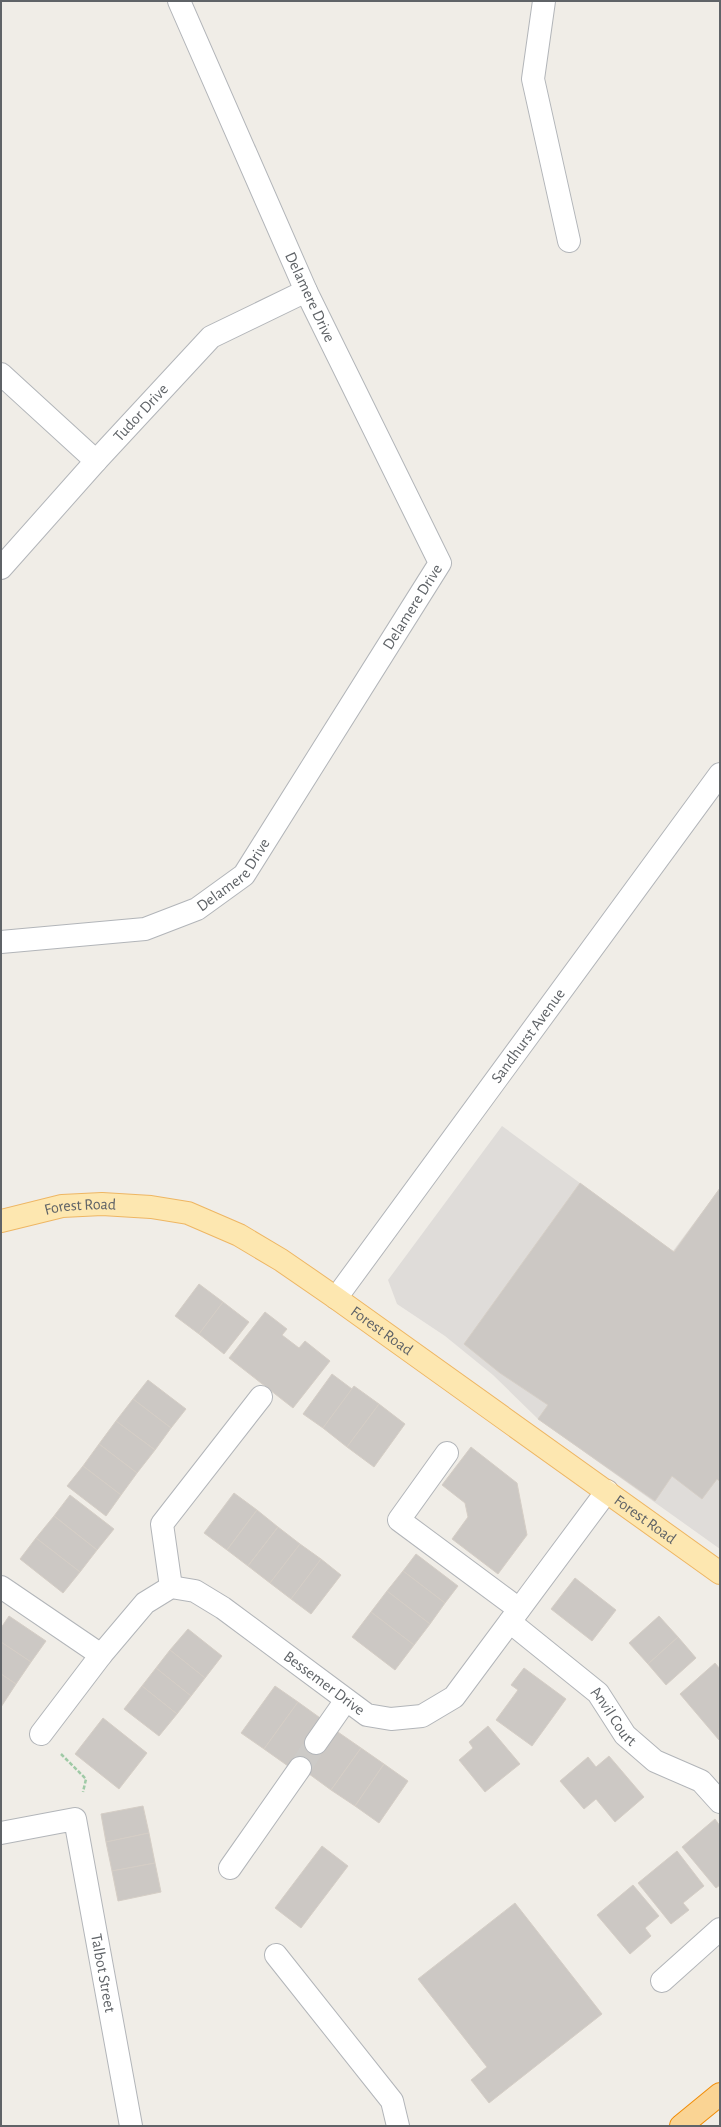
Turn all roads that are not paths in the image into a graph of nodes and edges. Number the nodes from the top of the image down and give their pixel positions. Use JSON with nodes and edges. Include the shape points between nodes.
{"nodes":[{"id":1,"x":179,"y":1,"type":"edge"},
{"id":2,"x":544,"y":1,"type":"edge"},
{"id":3,"x":569,"y":241,"type":"dead end"},
{"id":4,"x":306,"y":291,"type":"junction"},
{"id":5,"x":1,"y":374,"type":"edge"},
{"id":6,"x":96,"y":461,"type":"junction"},
{"id":7,"x":1,"y":568,"type":"edge"},
{"id":8,"x":720,"y":774,"type":"edge"},
{"id":9,"x":1,"y":942,"type":"edge"},
{"id":10,"x":1,"y":1221,"type":"edge"},
{"id":11,"x":336,"y":1298,"type":"junction"},
{"id":12,"x":261,"y":1397,"type":"dead end"},
{"id":13,"x":447,"y":1453,"type":"dead end"},
{"id":14,"x":607,"y":1491,"type":"junction"},
{"id":15,"x":720,"y":1573,"type":"edge"},
{"id":16,"x":1,"y":1587,"type":"edge"},
{"id":17,"x":171,"y":1587,"type":"junction"},
{"id":18,"x":514,"y":1616,"type":"junction"},
{"id":19,"x":100,"y":1655,"type":"junction"},
{"id":20,"x":346,"y":1700,"type":"junction"},
{"id":21,"x":41,"y":1734,"type":"road end"},
{"id":22,"x":316,"y":1743,"type":"tunnel mouth"},
{"id":23,"x":300,"y":1768,"type":"tunnel mouth"},
{"id":24,"x":720,"y":1802,"type":"edge"},
{"id":25,"x":1,"y":1833,"type":"edge"},
{"id":26,"x":230,"y":1868,"type":"dead end"},
{"id":27,"x":720,"y":1929,"type":"edge"},
{"id":28,"x":276,"y":1955,"type":"dead end"},
{"id":29,"x":662,"y":1980,"type":"dead end"},
{"id":30,"x":720,"y":2094,"type":"edge"},
{"id":31,"x":131,"y":2126,"type":"edge"},
{"id":32,"x":398,"y":2126,"type":"edge"},
{"id":33,"x":680,"y":2126,"type":"edge"}],
"edges":[{"from":1,"to":4,"type":"street","name":"Delamere Drive"},
{"from":2,"to":3,"type":"street","via":[[533,79]]},
{"from":4,"to":6,"type":"street","name":"Tudor Drive","via":[[211,337]]},
{"from":4,"to":9,"type":"street","name":"Delamere Drive","via":[[440,563],[244,875],[197,909],[145,929]]},
{"from":5,"to":6,"type":"street"},
{"from":6,"to":7,"type":"street","name":"Tudor Drive"},
{"from":8,"to":11,"type":"street","name":"Sandhurst Avenue"},
{"from":10,"to":11,"type":"main road","name":"Forest Road","via":[[62,1206],[102,1204],[151,1207],[188,1213],[239,1235]]},
{"from":11,"to":14,"type":"main road","name":"Forest Road"},
{"from":12,"to":17,"type":"street","via":[[162,1524]]},
{"from":13,"to":18,"type":"street","name":"Anvil Court","via":[[398,1520]]},
{"from":14,"to":15,"type":"main road","name":"Forest Road"},
{"from":14,"to":18,"type":"street","name":"Bessemer Drive"},
{"from":16,"to":19,"type":"street"},
{"from":17,"to":19,"type":"street","via":[[145,1603]]},
{"from":17,"to":20,"type":"street","name":"Bessemer Drive","via":[[195,1591],[223,1608]]},
{"from":18,"to":20,"type":"street","name":"Bessemer Drive","via":[[454,1697],[422,1716],[391,1719],[367,1715]]},
{"from":18,"to":24,"type":"street","name":"Anvil Court","via":[[598,1693],[626,1735],[655,1761],[701,1782]]},
{"from":19,"to":21,"type":"street"},
{"from":20,"to":22,"type":"street"},
{"from":23,"to":26,"type":"street"},
{"from":25,"to":31,"type":"street","name":"Talbot Street","via":[[75,1820]]},
{"from":27,"to":29,"type":"street"},
{"from":28,"to":32,"type":"street","via":[[392,2101]]},
{"from":30,"to":33,"type":"highway"}]}
